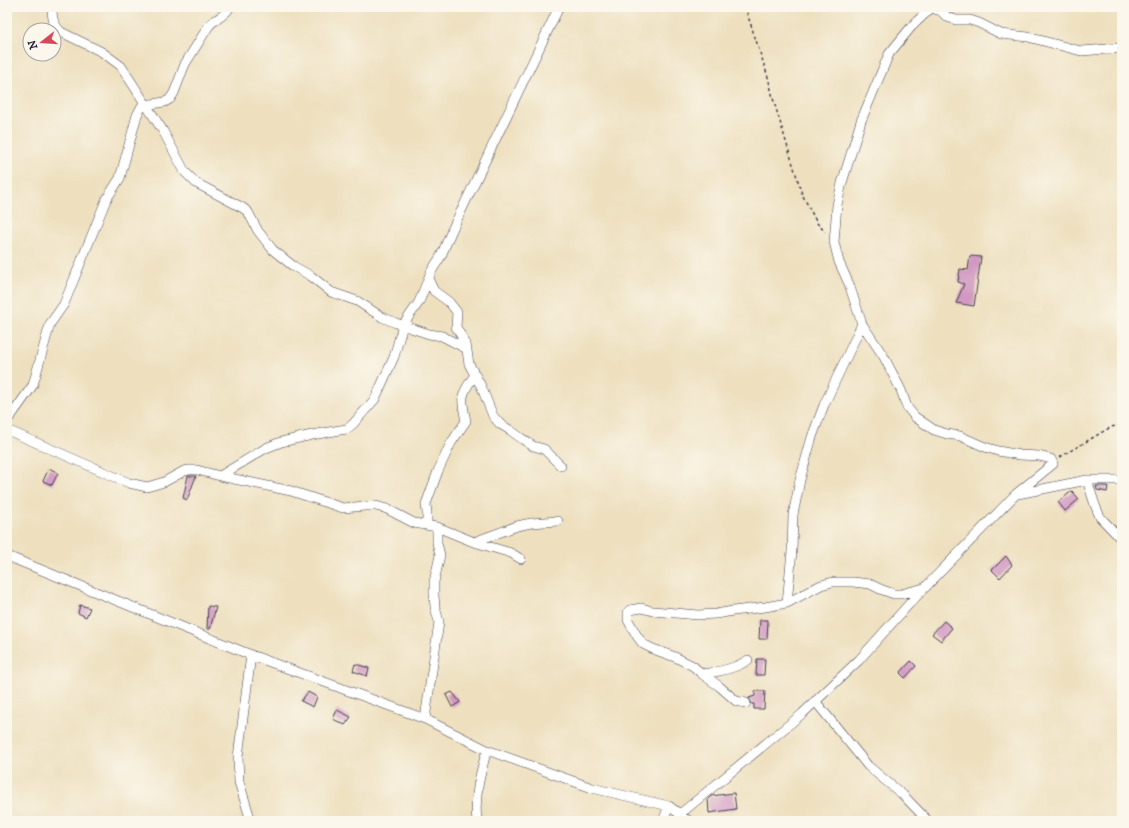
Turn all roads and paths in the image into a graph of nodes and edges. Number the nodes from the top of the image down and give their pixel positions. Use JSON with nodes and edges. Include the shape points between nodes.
{"nodes":[{"id":1,"x":52,"y":7,"type":"edge"},
{"id":2,"x":230,"y":7,"type":"edge"},
{"id":3,"x":559,"y":7,"type":"edge"},
{"id":4,"x":745,"y":7,"type":"edge"},
{"id":5,"x":1122,"y":48,"type":"edge"},
{"id":6,"x":145,"y":105,"type":"junction"},
{"id":7,"x":834,"y":242,"type":"junction"},
{"id":8,"x":429,"y":276,"type":"junction"},
{"id":9,"x":862,"y":324,"type":"junction"},
{"id":10,"x":403,"y":325,"type":"junction"},
{"id":11,"x":467,"y":349,"type":"junction"},
{"id":12,"x":474,"y":376,"type":"junction"},
{"id":13,"x":9,"y":417,"type":"edge"},
{"id":14,"x":1122,"y":425,"type":"edge"},
{"id":15,"x":8,"y":430,"type":"edge"},
{"id":16,"x":1052,"y":462,"type":"junction"},
{"id":17,"x":560,"y":466,"type":"dead end"},
{"id":18,"x":220,"y":476,"type":"junction"},
{"id":19,"x":1087,"y":480,"type":"junction"},
{"id":20,"x":1122,"y":480,"type":"edge"},
{"id":21,"x":1016,"y":494,"type":"junction"},
{"id":22,"x":558,"y":521,"type":"dead end"},
{"id":23,"x":427,"y":525,"type":"junction"},
{"id":24,"x":437,"y":526,"type":"junction"},
{"id":25,"x":1122,"y":540,"type":"edge"},
{"id":26,"x":474,"y":542,"type":"junction"},
{"id":27,"x":7,"y":556,"type":"edge"},
{"id":28,"x":521,"y":559,"type":"dead end"},
{"id":29,"x":926,"y":587,"type":"junction"},
{"id":30,"x":787,"y":603,"type":"junction"},
{"id":31,"x":251,"y":655,"type":"junction"},
{"id":32,"x":748,"y":660,"type":"dead end"},
{"id":33,"x":702,"y":674,"type":"junction"},
{"id":34,"x":815,"y":701,"type":"junction"},
{"id":35,"x":746,"y":703,"type":"dead end"},
{"id":36,"x":425,"y":719,"type":"junction"},
{"id":37,"x":487,"y":750,"type":"junction"},
{"id":38,"x":669,"y":806,"type":"junction"},
{"id":39,"x":680,"y":814,"type":"junction"},
{"id":40,"x":251,"y":821,"type":"edge"},
{"id":41,"x":477,"y":821,"type":"edge"},
{"id":42,"x":663,"y":821,"type":"edge"},
{"id":43,"x":689,"y":821,"type":"edge"},
{"id":44,"x":928,"y":821,"type":"edge"}],
"edges":[{"from":1,"to":6,"type":"street","via":[[56,28],[90,45],[121,66]]},
{"from":2,"to":6,"type":"street","via":[[226,14],[208,27],[185,64],[170,99]]},
{"from":3,"to":8,"type":"street","via":[[441,256]]},
{"from":4,"to":7,"type":"path","via":[[802,194],[817,223]]},
{"from":5,"to":7,"type":"street","via":[[1081,51],[1021,36],[1001,34],[970,20],[947,17],[931,8],[889,54],[867,104],[842,183]]},
{"from":6,"to":10,"type":"street","via":[[163,131],[185,172],[196,183],[248,212],[261,236],[281,257],[331,292],[357,301],[382,317]]},
{"from":6,"to":13,"type":"street","via":[[137,115],[120,178],[106,200],[64,304],[50,324],[33,385]]},
{"from":7,"to":9,"type":"street"},
{"from":8,"to":10,"type":"street","via":[[419,302]]},
{"from":8,"to":11,"type":"street","via":[[434,291],[457,312],[456,327]]},
{"from":9,"to":16,"type":"street","via":[[884,357],[908,407],[923,424],[998,451],[1039,456],[1051,459]]},
{"from":9,"to":30,"type":"street","via":[[824,405],[800,480],[793,515]]},
{"from":10,"to":11,"type":"street","via":[[442,336]]},
{"from":10,"to":18,"type":"street","via":[[394,357],[375,399],[347,428],[271,446]]},
{"from":11,"to":12,"type":"street"},
{"from":12,"to":17,"type":"street","via":[[481,386],[493,416],[500,424],[533,446],[544,449]]},
{"from":12,"to":23,"type":"street","via":[[462,398],[466,421],[451,443],[426,504]]},
{"from":13,"to":15,"type":"street"},
{"from":14,"to":16,"type":"path","via":[[1111,427]]},
{"from":15,"to":18,"type":"street","via":[[72,459],[147,487],[190,470]]},
{"from":16,"to":21,"type":"street","via":[[1051,467]]},
{"from":18,"to":23,"type":"street","via":[[291,491],[343,508],[370,506],[387,509],[414,523]]},
{"from":19,"to":20,"type":"street"},
{"from":19,"to":21,"type":"street"},
{"from":19,"to":25,"type":"street","via":[[1100,517]]},
{"from":21,"to":29,"type":"street"},
{"from":22,"to":26,"type":"street","via":[[518,526]]},
{"from":23,"to":24,"type":"street"},
{"from":24,"to":26,"type":"street"},
{"from":24,"to":36,"type":"street","via":[[440,556],[434,595],[439,622]]},
{"from":26,"to":28,"type":"street","via":[[511,553]]},
{"from":27,"to":31,"type":"street"},
{"from":29,"to":30,"type":"street","via":[[894,594],[870,584],[834,582],[821,585]]},
{"from":29,"to":34,"type":"street","via":[[860,660]]},
{"from":30,"to":33,"type":"street","via":[[716,614],[698,615],[641,608],[628,612],[628,620],[643,644],[693,666]]},
{"from":31,"to":36,"type":"street"},
{"from":31,"to":40,"type":"street","via":[[238,757],[239,782]]},
{"from":32,"to":33,"type":"street","via":[[736,667]]},
{"from":33,"to":35,"type":"street","via":[[736,701]]},
{"from":34,"to":39,"type":"street"},
{"from":34,"to":44,"type":"street","via":[[868,766],[903,795]]},
{"from":36,"to":37,"type":"street"},
{"from":37,"to":38,"type":"street","via":[[592,788]]},
{"from":37,"to":41,"type":"street","via":[[478,780]]},
{"from":38,"to":39,"type":"street"},
{"from":38,"to":42,"type":"street"},
{"from":39,"to":43,"type":"street"}]}
